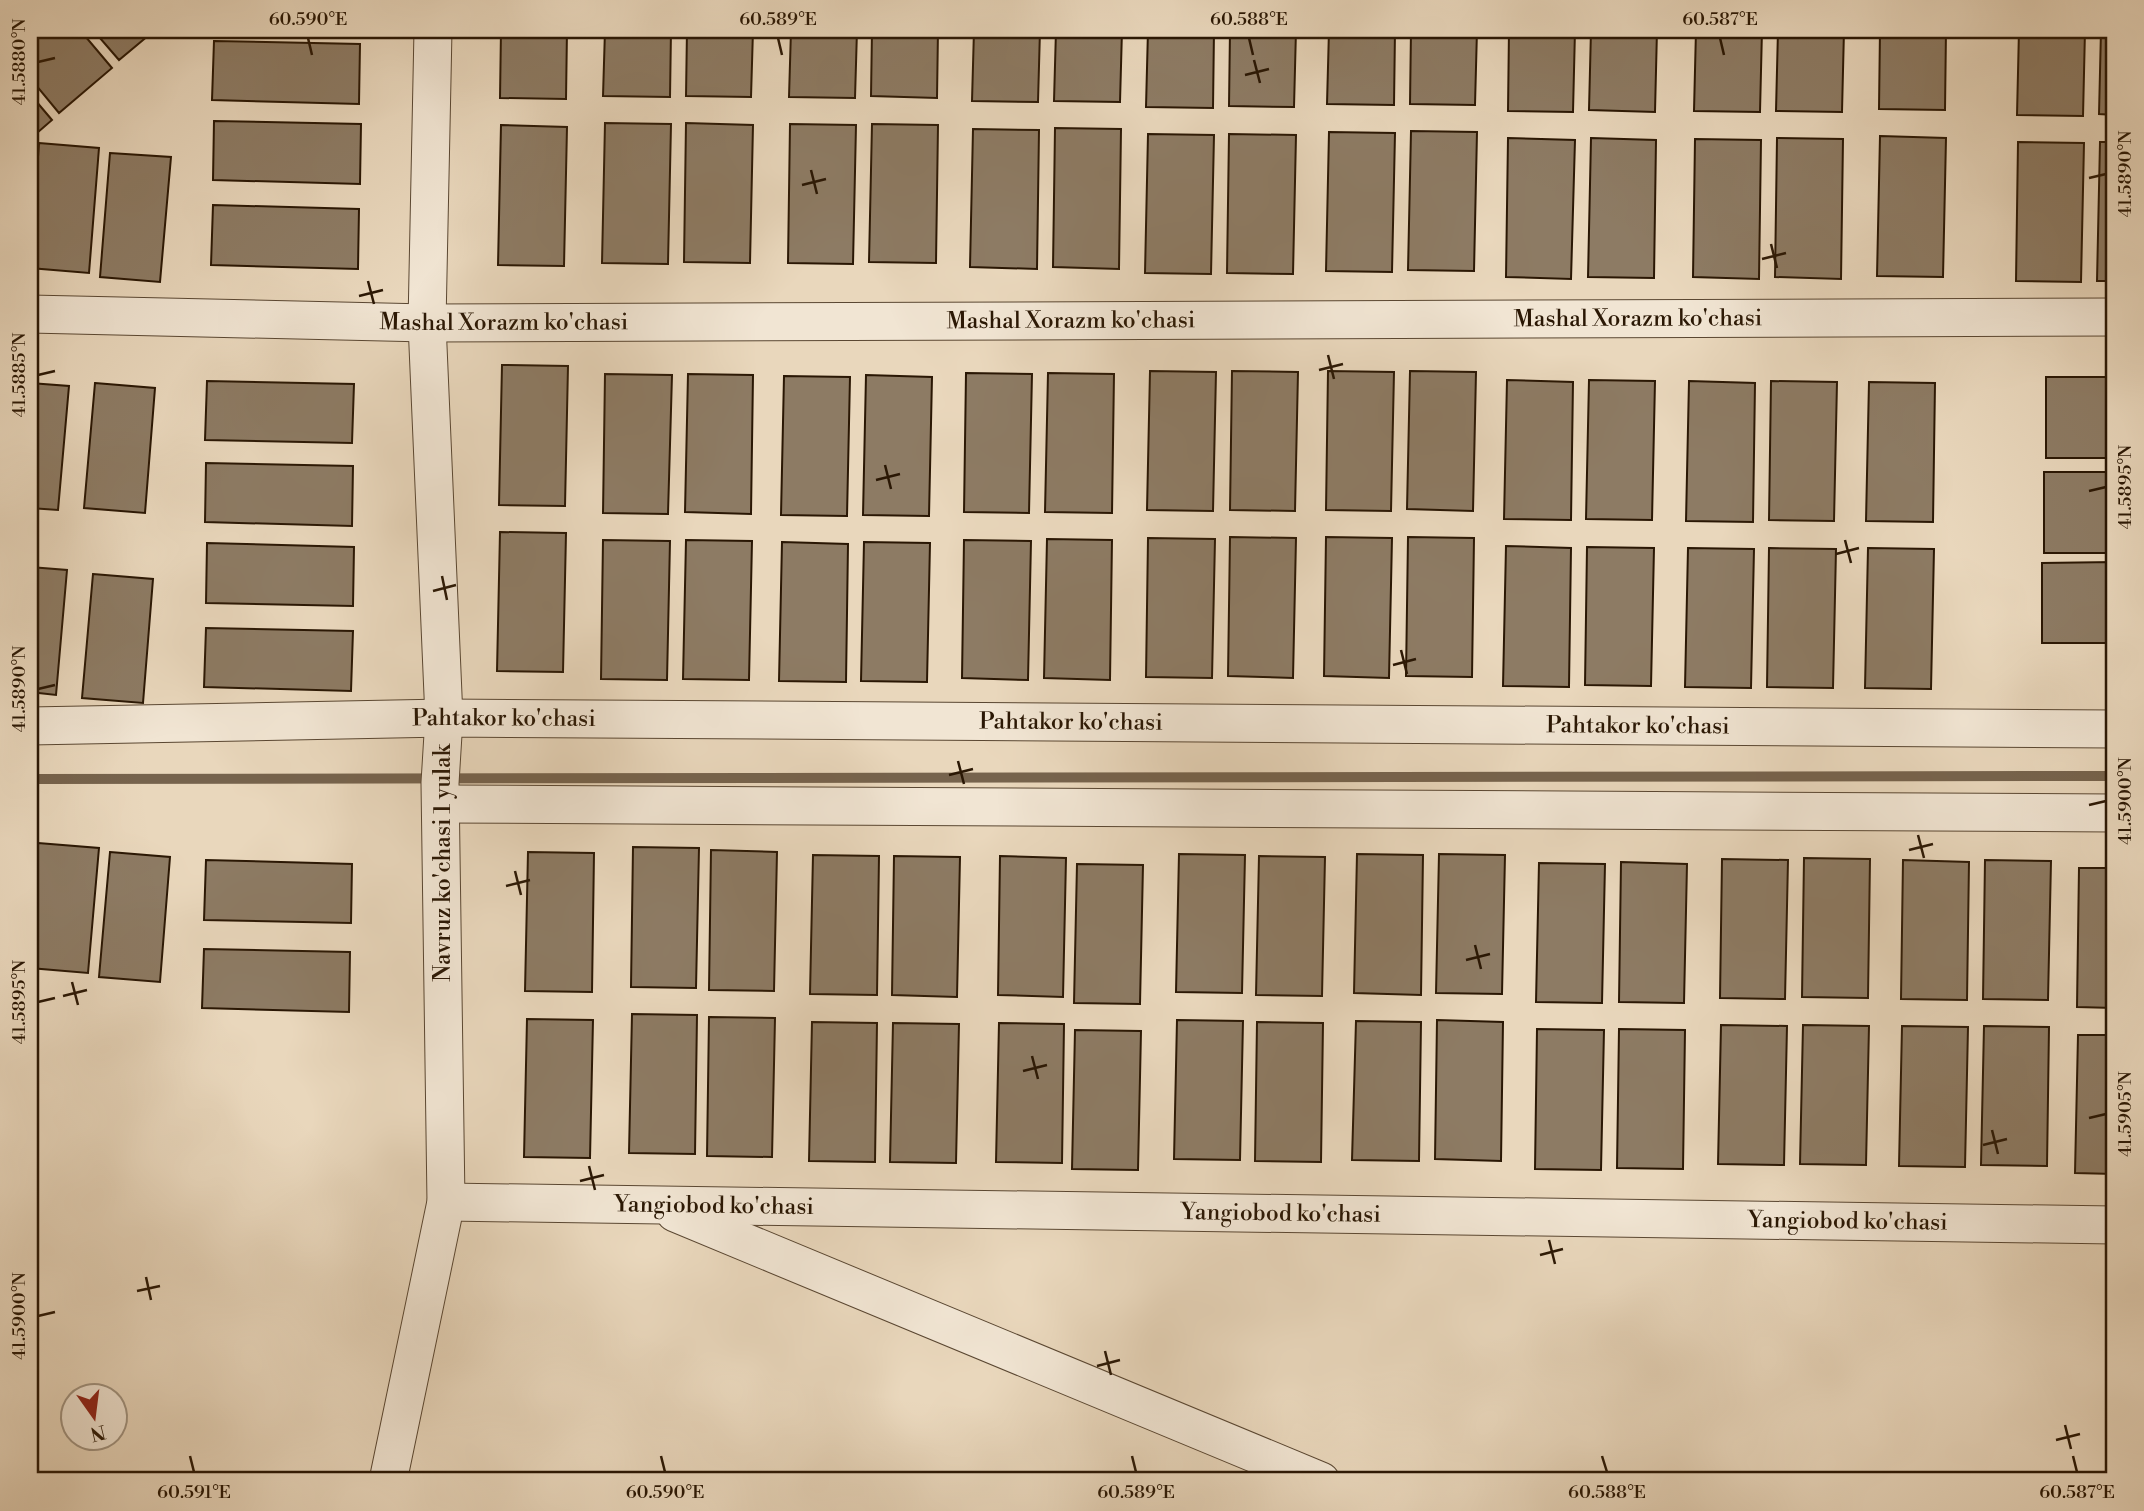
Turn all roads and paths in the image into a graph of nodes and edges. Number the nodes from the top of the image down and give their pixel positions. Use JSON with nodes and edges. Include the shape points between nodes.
{"nodes":[{"id":1,"x":433,"y":30,"type":"edge"},
{"id":2,"x":30,"y":314,"type":"edge"},
{"id":3,"x":2114,"y":317,"type":"edge"},
{"id":4,"x":427,"y":323,"type":"junction"},
{"id":5,"x":444,"y":718,"type":"junction"},
{"id":6,"x":30,"y":726,"type":"edge"},
{"id":7,"x":2114,"y":729,"type":"edge"},
{"id":8,"x":440,"y":780,"type":"junction"},
{"id":9,"x":2114,"y":813,"type":"edge"},
{"id":10,"x":446,"y":1202,"type":"junction"},
{"id":11,"x":658,"y":1205,"type":"junction"},
{"id":12,"x":2114,"y":1225,"type":"edge"},
{"id":13,"x":388,"y":1481,"type":"edge"},
{"id":14,"x":1321,"y":1481,"type":"edge"}],
"edges":[{"from":1,"to":4,"type":"street","name":"Navruz ko'chasi 1 yulak"},
{"from":2,"to":4,"type":"street","name":"Mashal Xorazm ko'chasi"},
{"from":3,"to":4,"type":"street","name":"Mashal Xorazm ko'chasi"},
{"from":4,"to":5,"type":"street","name":"Navruz ko'chasi 1 yulak"},
{"from":5,"to":6,"type":"street","name":"Pahtakor ko'chasi"},
{"from":5,"to":7,"type":"street","name":"Pahtakor ko'chasi"},
{"from":5,"to":8,"type":"street","name":"Navruz ko'chasi 1 yulak"},
{"from":8,"to":9,"type":"street"},
{"from":8,"to":10,"type":"street","name":"Navruz ko'chasi 1 yulak"},
{"from":10,"to":11,"type":"street","name":"Yangiobod ko'chasi"},
{"from":10,"to":13,"type":"street","name":"Navruz ko'chasi 1 yulak"},
{"from":11,"to":12,"type":"street","name":"Yangiobod ko'chasi"},
{"from":11,"to":14,"type":"street"}]}
